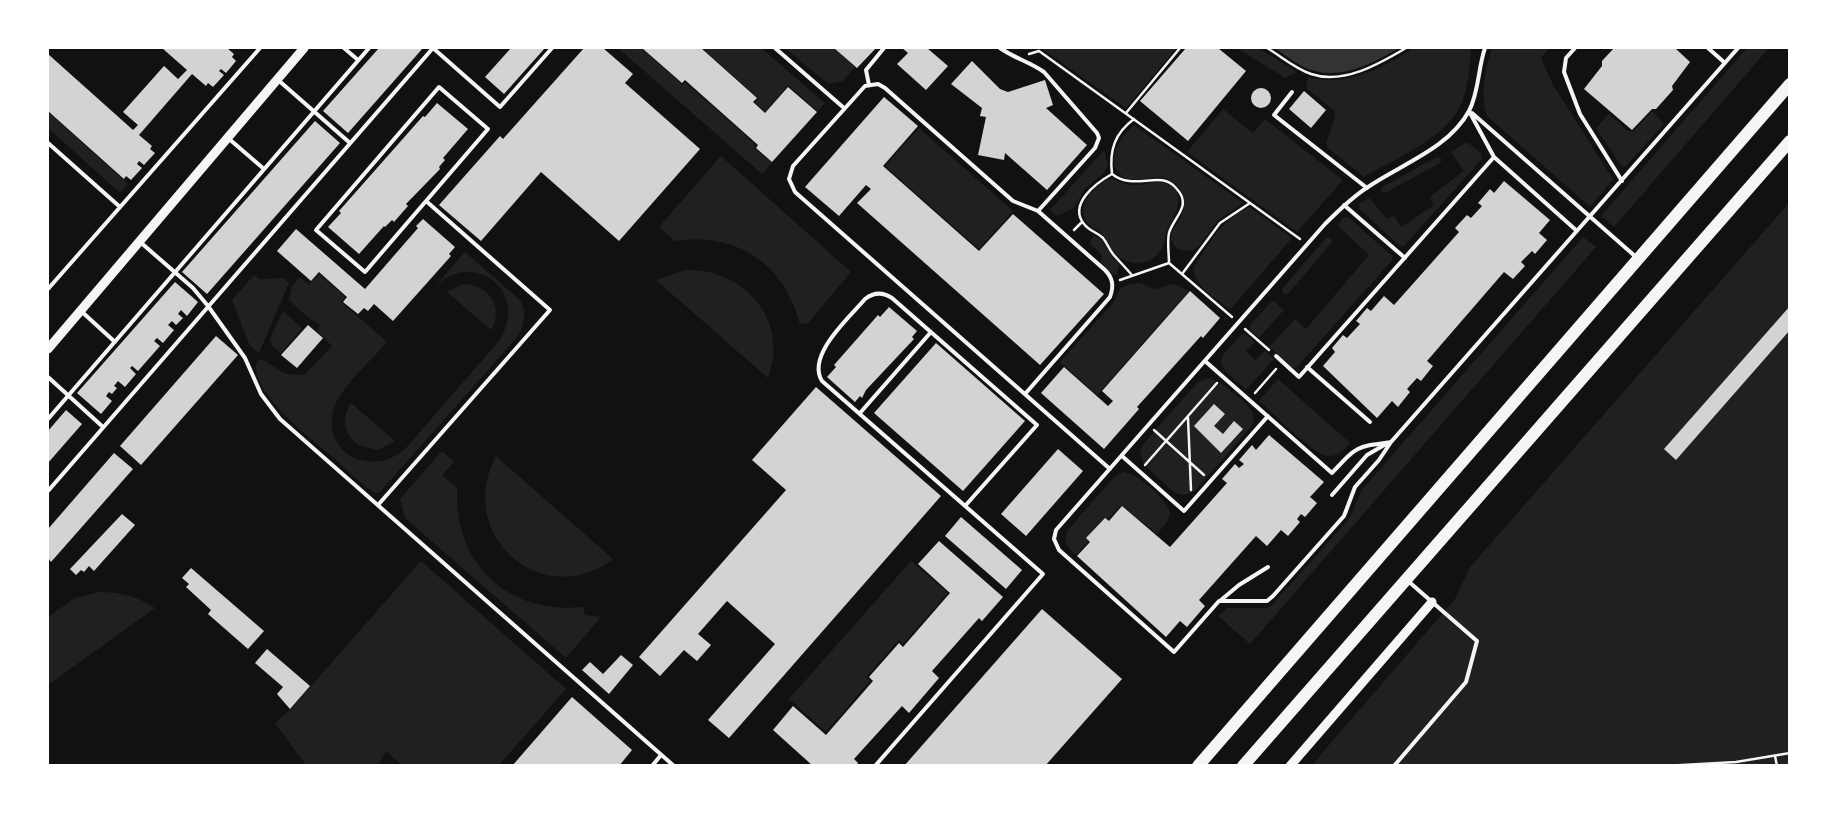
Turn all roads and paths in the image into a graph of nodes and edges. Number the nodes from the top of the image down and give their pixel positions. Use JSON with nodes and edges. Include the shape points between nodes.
{"nodes":[{"id":1,"x":260,"y":48,"type":"edge"},
{"id":2,"x":304,"y":48,"type":"edge"},
{"id":3,"x":344,"y":48,"type":"edge"},
{"id":4,"x":369,"y":48,"type":"edge"},
{"id":5,"x":552,"y":48,"type":"edge"},
{"id":6,"x":775,"y":48,"type":"edge"},
{"id":7,"x":884,"y":48,"type":"edge"},
{"id":8,"x":1000,"y":48,"type":"edge"},
{"id":9,"x":1042,"y":48,"type":"edge"},
{"id":10,"x":1180,"y":48,"type":"edge"},
{"id":11,"x":1267,"y":48,"type":"edge"},
{"id":12,"x":1406,"y":48,"type":"edge"},
{"id":13,"x":1485,"y":48,"type":"edge"},
{"id":14,"x":1575,"y":48,"type":"edge"},
{"id":15,"x":1708,"y":48,"type":"edge"},
{"id":16,"x":1738,"y":48,"type":"edge"},
{"id":17,"x":1039,"y":51,"type":"junction"},
{"id":18,"x":1015,"y":59,"type":"junction"},
{"id":19,"x":358,"y":60,"type":"junction"},
{"id":20,"x":1725,"y":63,"type":"junction"},
{"id":21,"x":277,"y":79,"type":"junction"},
{"id":22,"x":869,"y":84,"type":"junction"},
{"id":23,"x":1790,"y":84,"type":"edge"},
{"id":24,"x":1292,"y":92,"type":"dead end"},
{"id":25,"x":844,"y":108,"type":"junction"},
{"id":26,"x":1470,"y":110,"type":"junction"},
{"id":27,"x":314,"y":111,"type":"junction"},
{"id":28,"x":1126,"y":113,"type":"junction"},
{"id":29,"x":1134,"y":119,"type":"junction"},
{"id":30,"x":227,"y":137,"type":"junction"},
{"id":31,"x":1790,"y":141,"type":"edge"},
{"id":32,"x":48,"y":143,"type":"edge"},
{"id":33,"x":350,"y":143,"type":"junction"},
{"id":34,"x":1494,"y":157,"type":"junction"},
{"id":35,"x":264,"y":169,"type":"junction"},
{"id":36,"x":1112,"y":174,"type":"junction"},
{"id":37,"x":1622,"y":181,"type":"junction"},
{"id":38,"x":1366,"y":188,"type":"junction"},
{"id":39,"x":426,"y":201,"type":"junction"},
{"id":40,"x":1250,"y":203,"type":"junction"},
{"id":41,"x":1344,"y":205,"type":"junction"},
{"id":42,"x":120,"y":207,"type":"junction"},
{"id":43,"x":1038,"y":211,"type":"junction"},
{"id":44,"x":1590,"y":217,"type":"junction"},
{"id":45,"x":1577,"y":232,"type":"junction"},
{"id":46,"x":139,"y":241,"type":"junction"},
{"id":47,"x":1308,"y":244,"type":"junction"},
{"id":48,"x":1404,"y":258,"type":"junction"},
{"id":49,"x":1638,"y":259,"type":"junction"},
{"id":50,"x":1169,"y":263,"type":"junction"},
{"id":51,"x":175,"y":272,"type":"junction"},
{"id":52,"x":1131,"y":274,"type":"junction"},
{"id":53,"x":1182,"y":274,"type":"junction"},
{"id":54,"x":1113,"y":285,"type":"junction"},
{"id":55,"x":48,"y":289,"type":"edge"},
{"id":56,"x":208,"y":306,"type":"junction"},
{"id":57,"x":80,"y":310,"type":"junction"},
{"id":58,"x":1238,"y":323,"type":"junction"},
{"id":59,"x":931,"y":332,"type":"junction"},
{"id":60,"x":115,"y":342,"type":"junction"},
{"id":61,"x":48,"y":348,"type":"edge"},
{"id":62,"x":1267,"y":348,"type":"dead end"},
{"id":63,"x":1276,"y":356,"type":"dead end"},
{"id":64,"x":1205,"y":360,"type":"junction"},
{"id":65,"x":1282,"y":362,"type":"junction"},
{"id":66,"x":1307,"y":367,"type":"junction"},
{"id":67,"x":1223,"y":376,"type":"junction"},
{"id":68,"x":48,"y":377,"type":"edge"},
{"id":69,"x":1025,"y":394,"type":"junction"},
{"id":70,"x":68,"y":396,"type":"junction"},
{"id":71,"x":1249,"y":399,"type":"junction"},
{"id":72,"x":860,"y":414,"type":"junction"},
{"id":73,"x":1268,"y":416,"type":"junction"},
{"id":74,"x":1188,"y":417,"type":"junction"},
{"id":75,"x":48,"y":419,"type":"edge"},
{"id":76,"x":1370,"y":422,"type":"dead end"},
{"id":77,"x":1148,"y":425,"type":"junction"},
{"id":78,"x":103,"y":427,"type":"junction"},
{"id":79,"x":1166,"y":441,"type":"junction"},
{"id":80,"x":1390,"y":442,"type":"junction"},
{"id":81,"x":1122,"y":456,"type":"junction"},
{"id":82,"x":1190,"y":462,"type":"junction"},
{"id":83,"x":1110,"y":469,"type":"junction"},
{"id":84,"x":1139,"y":471,"type":"junction"},
{"id":85,"x":1211,"y":480,"type":"junction"},
{"id":86,"x":48,"y":491,"type":"edge"},
{"id":87,"x":1332,"y":495,"type":"dead end"},
{"id":88,"x":1192,"y":503,"type":"junction"},
{"id":89,"x":378,"y":505,"type":"junction"},
{"id":90,"x":966,"y":506,"type":"junction"},
{"id":91,"x":1268,"y":567,"type":"dead end"},
{"id":92,"x":1406,"y":579,"type":"junction"},
{"id":93,"x":1220,"y":601,"type":"junction"},
{"id":94,"x":1432,"y":602,"type":"junction"},
{"id":95,"x":1790,"y":753,"type":"edge"},
{"id":96,"x":662,"y":754,"type":"junction"},
{"id":97,"x":1775,"y":756,"type":"junction"},
{"id":98,"x":652,"y":766,"type":"edge"},
{"id":99,"x":674,"y":766,"type":"edge"},
{"id":100,"x":875,"y":766,"type":"edge"},
{"id":101,"x":1198,"y":766,"type":"edge"},
{"id":102,"x":1243,"y":766,"type":"edge"},
{"id":103,"x":1290,"y":766,"type":"edge"},
{"id":104,"x":1394,"y":766,"type":"edge"},
{"id":105,"x":1664,"y":766,"type":"edge"},
{"id":106,"x":1776,"y":766,"type":"edge"}],
"edges":[{"from":1,"to":42,"type":"lane"},
{"from":2,"to":21,"type":"street"},
{"from":3,"to":19,"type":"lane"},
{"from":4,"to":19,"type":"lane"},
{"from":5,"to":33,"type":"lane","via":[[500,108],[433,48]]},
{"from":6,"to":25,"type":"lane"},
{"from":7,"to":22,"type":"lane","via":[[866,70]]},
{"from":8,"to":18,"type":"lane"},
{"from":9,"to":17,"type":"path"},
{"from":10,"to":28,"type":"path"},
{"from":11,"to":12,"type":"path","via":[[1310,73],[1333,78],[1375,65]]},
{"from":13,"to":26,"type":"lane"},
{"from":14,"to":37,"type":"lane","via":[[1566,58],[1564,72],[1585,122]]},
{"from":15,"to":20,"type":"lane"},
{"from":16,"to":20,"type":"lane"},
{"from":17,"to":18,"type":"path"},
{"from":17,"to":28,"type":"path"},
{"from":18,"to":43,"type":"lane","via":[[1034,64],[1044,72],[1099,138],[1095,148]]},
{"from":19,"to":27,"type":"lane"},
{"from":20,"to":37,"type":"lane"},
{"from":21,"to":27,"type":"lane"},
{"from":21,"to":30,"type":"street"},
{"from":22,"to":25,"type":"lane"},
{"from":22,"to":43,"type":"lane","via":[[885,88],[1013,201]]},
{"from":23,"to":49,"type":"main road"},
{"from":24,"to":38,"type":"lane","via":[[1274,115]]},
{"from":25,"to":69,"type":"lane","via":[[793,166],[789,179],[795,192]]},
{"from":26,"to":34,"type":"lane"},
{"from":26,"to":38,"type":"lane","via":[[1450,135]]},
{"from":26,"to":44,"type":"lane"},
{"from":27,"to":33,"type":"lane"},
{"from":27,"to":35,"type":"lane"},
{"from":28,"to":29,"type":"path"},
{"from":29,"to":36,"type":"path","via":[[1116,138],[1111,155]]},
{"from":29,"to":40,"type":"path"},
{"from":30,"to":35,"type":"lane"},
{"from":30,"to":46,"type":"street"},
{"from":31,"to":92,"type":"main road"},
{"from":32,"to":42,"type":"lane"},
{"from":33,"to":56,"type":"lane"},
{"from":34,"to":45,"type":"lane"},
{"from":34,"to":48,"type":"lane"},
{"from":35,"to":51,"type":"lane"},
{"from":36,"to":50,"type":"path","via":[[1132,183],[1166,181],[1180,194],[1182,209],[1168,236]]},
{"from":36,"to":52,"type":"path","via":[[1097,182],[1088,192],[1081,204],[1080,216],[1086,226],[1105,240],[1111,252]]},
{"from":37,"to":44,"type":"lane"},
{"from":38,"to":41,"type":"lane"},
{"from":39,"to":39,"type":"lane","via":[[365,272],[316,230],[439,87],[488,130]]},
{"from":39,"to":89,"type":"lane","via":[[550,310]]},
{"from":40,"to":47,"type":"path"},
{"from":40,"to":53,"type":"path","via":[[1220,222]]},
{"from":41,"to":47,"type":"lane"},
{"from":41,"to":48,"type":"lane"},
{"from":42,"to":55,"type":"lane"},
{"from":43,"to":54,"type":"lane","via":[[1105,270]]},
{"from":44,"to":45,"type":"lane"},
{"from":44,"to":49,"type":"lane"},
{"from":45,"to":80,"type":"lane"},
{"from":46,"to":51,"type":"lane"},
{"from":46,"to":57,"type":"street"},
{"from":47,"to":58,"type":"lane"},
{"from":48,"to":66,"type":"lane"},
{"from":49,"to":101,"type":"main road"},
{"from":50,"to":52,"type":"path"},
{"from":50,"to":53,"type":"path"},
{"from":51,"to":56,"type":"lane"},
{"from":51,"to":60,"type":"lane"},
{"from":52,"to":54,"type":"path"},
{"from":53,"to":58,"type":"path"},
{"from":54,"to":69,"type":"lane","via":[[1106,302]]},
{"from":56,"to":78,"type":"lane"},
{"from":56,"to":89,"type":"lane","via":[[245,358],[261,394],[280,419]]},
{"from":57,"to":60,"type":"lane"},
{"from":57,"to":61,"type":"street"},
{"from":58,"to":62,"type":"path"},
{"from":58,"to":64,"type":"lane"},
{"from":59,"to":72,"type":"lane"},
{"from":59,"to":72,"type":"lane","via":[[892,298],[878,293],[865,300],[831,338],[820,357],[820,377]]},
{"from":59,"to":90,"type":"lane","via":[[1037,425]]},
{"from":60,"to":70,"type":"lane"},
{"from":63,"to":65,"type":"lane"},
{"from":64,"to":67,"type":"lane"},
{"from":64,"to":77,"type":"lane"},
{"from":65,"to":66,"type":"lane","via":[[1299,377]]},
{"from":65,"to":71,"type":"path"},
{"from":66,"to":76,"type":"lane"},
{"from":67,"to":71,"type":"lane"},
{"from":67,"to":74,"type":"path"},
{"from":68,"to":70,"type":"lane"},
{"from":69,"to":83,"type":"lane"},
{"from":70,"to":75,"type":"lane"},
{"from":70,"to":78,"type":"lane"},
{"from":71,"to":73,"type":"lane"},
{"from":72,"to":90,"type":"lane"},
{"from":73,"to":80,"type":"lane","via":[[1332,473],[1359,447]]},
{"from":73,"to":85,"type":"lane"},
{"from":74,"to":79,"type":"path"},
{"from":74,"to":82,"type":"path"},
{"from":77,"to":79,"type":"path"},
{"from":77,"to":81,"type":"lane"},
{"from":78,"to":86,"type":"lane"},
{"from":79,"to":82,"type":"path"},
{"from":79,"to":84,"type":"path"},
{"from":80,"to":87,"type":"lane","via":[[1367,455]]},
{"from":80,"to":93,"type":"lane","via":[[1355,487],[1344,516],[1273,596],[1267,600]]},
{"from":81,"to":83,"type":"lane"},
{"from":81,"to":84,"type":"lane"},
{"from":82,"to":85,"type":"path"},
{"from":82,"to":88,"type":"path"},
{"from":83,"to":93,"type":"lane","via":[[1056,530],[1054,539],[1059,550],[1174,652]]},
{"from":84,"to":88,"type":"lane","via":[[1184,511]]},
{"from":85,"to":88,"type":"lane"},
{"from":89,"to":96,"type":"lane"},
{"from":90,"to":100,"type":"lane","via":[[1043,574]]},
{"from":91,"to":93,"type":"lane"},
{"from":92,"to":94,"type":"lane"},
{"from":92,"to":102,"type":"main road"},
{"from":94,"to":103,"type":"street"},
{"from":94,"to":104,"type":"lane","via":[[1477,641],[1466,682]]},
{"from":95,"to":97,"type":"path"},
{"from":96,"to":98,"type":"lane"},
{"from":96,"to":99,"type":"lane"},
{"from":97,"to":105,"type":"path"},
{"from":97,"to":106,"type":"path"}]}
